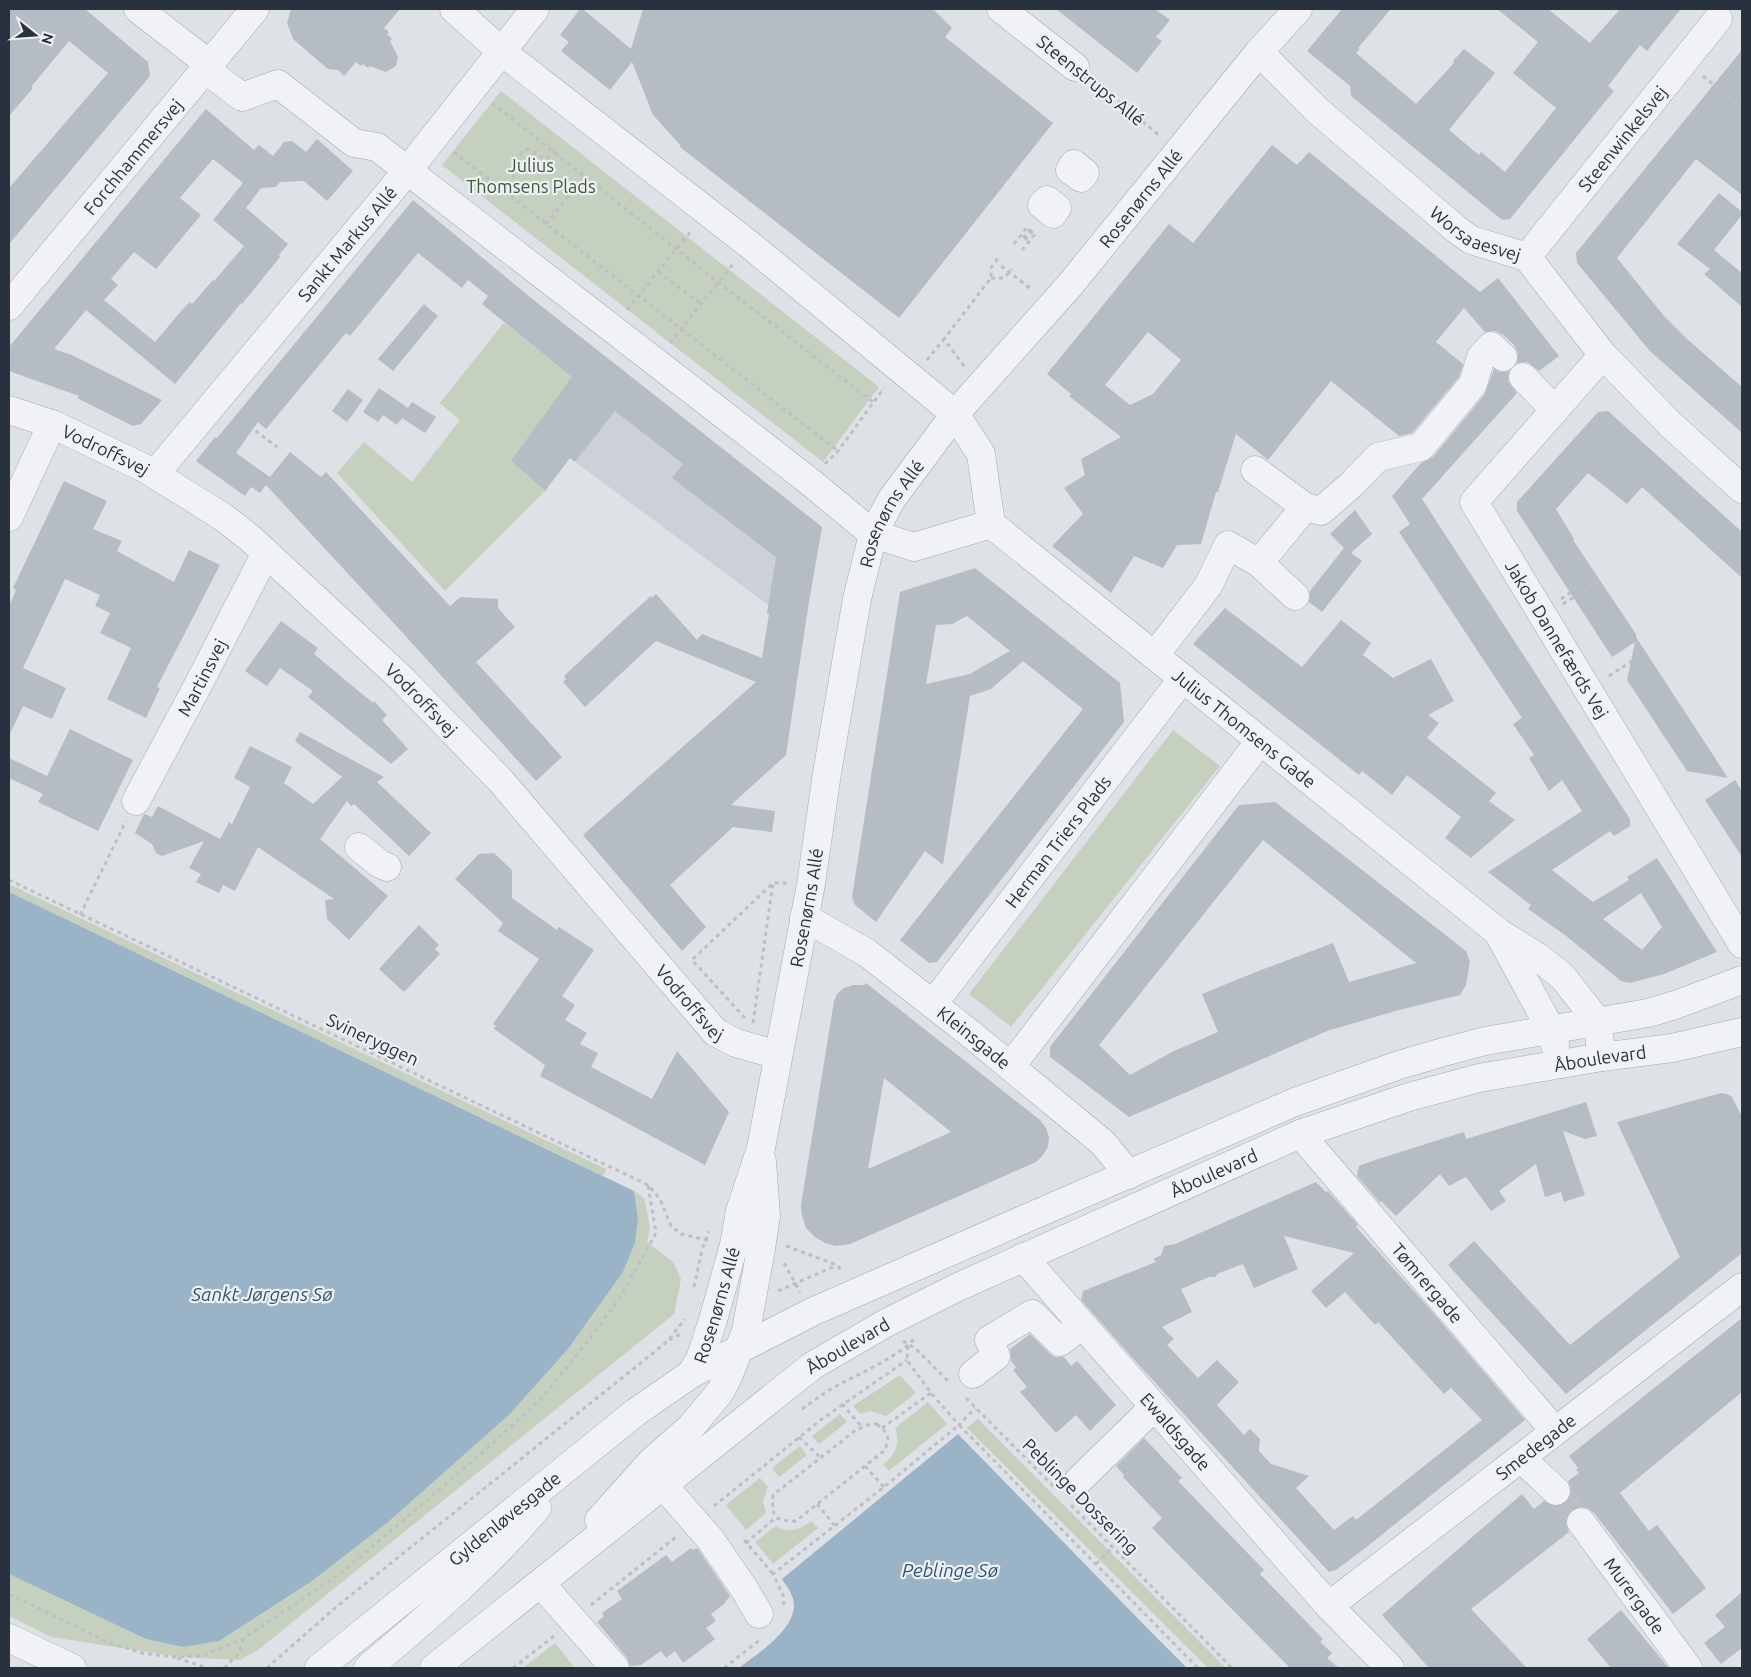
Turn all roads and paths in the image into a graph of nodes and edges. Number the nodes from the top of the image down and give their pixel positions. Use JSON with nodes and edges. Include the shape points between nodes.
{"nodes":[{"id":1,"x":138,"y":9,"type":"edge"},
{"id":2,"x":256,"y":9,"type":"edge"},
{"id":3,"x":454,"y":9,"type":"edge"},
{"id":4,"x":535,"y":9,"type":"edge"},
{"id":5,"x":1001,"y":9,"type":"edge"},
{"id":6,"x":1298,"y":9,"type":"edge"},
{"id":7,"x":1718,"y":18,"type":"dead end"},
{"id":8,"x":501,"y":51,"type":"junction"},
{"id":9,"x":1259,"y":52,"type":"junction"},
{"id":10,"x":1684,"y":61,"type":"junction"},
{"id":11,"x":207,"y":67,"type":"junction"},
{"id":12,"x":1075,"y":67,"type":"joint"},
{"id":13,"x":472,"y":88,"type":"junction"},
{"id":14,"x":1742,"y":107,"type":"edge"},
{"id":15,"x":434,"y":137,"type":"junction"},
{"id":16,"x":554,"y":151,"type":"junction"},
{"id":17,"x":1179,"y":152,"type":"junction"},
{"id":18,"x":408,"y":170,"type":"junction"},
{"id":19,"x":585,"y":176,"type":"junction"},
{"id":20,"x":502,"y":190,"type":"junction"},
{"id":21,"x":707,"y":211,"type":"junction"},
{"id":22,"x":546,"y":224,"type":"junction"},
{"id":23,"x":750,"y":245,"type":"junction"},
{"id":24,"x":676,"y":249,"type":"junction"},
{"id":25,"x":1527,"y":257,"type":"junction"},
{"id":26,"x":998,"y":258,"type":"dead end"},
{"id":27,"x":1003,"y":266,"type":"dead end"},
{"id":28,"x":1012,"y":269,"type":"dead end"},
{"id":29,"x":658,"y":272,"type":"junction"},
{"id":30,"x":991,"y":278,"type":"junction"},
{"id":31,"x":718,"y":282,"type":"junction"},
{"id":32,"x":639,"y":295,"type":"junction"},
{"id":33,"x":701,"y":304,"type":"junction"},
{"id":34,"x":1052,"y":305,"type":"junction"},
{"id":35,"x":9,"y":306,"type":"edge"},
{"id":36,"x":612,"y":328,"type":"junction"},
{"id":37,"x":682,"y":328,"type":"junction"},
{"id":38,"x":1603,"y":355,"type":"junction"},
{"id":39,"x":1503,"y":357,"type":"dead end"},
{"id":40,"x":655,"y":362,"type":"junction"},
{"id":41,"x":966,"y":368,"type":"dead end"},
{"id":42,"x":1523,"y":377,"type":"dead end"},
{"id":43,"x":9,"y":410,"type":"edge"},
{"id":44,"x":1555,"y":410,"type":"junction"},
{"id":45,"x":955,"y":414,"type":"junction"},
{"id":46,"x":52,"y":424,"type":"junction"},
{"id":47,"x":249,"y":426,"type":"dead end"},
{"id":48,"x":277,"y":447,"type":"dead end"},
{"id":49,"x":838,"y":451,"type":"junction"},
{"id":50,"x":1255,"y":470,"type":"dead end"},
{"id":51,"x":156,"y":474,"type":"junction"},
{"id":52,"x":809,"y":481,"type":"junction"},
{"id":53,"x":1742,"y":490,"type":"edge"},
{"id":54,"x":1305,"y":507,"type":"junction"},
{"id":55,"x":9,"y":517,"type":"edge"},
{"id":56,"x":991,"y":524,"type":"junction"},
{"id":57,"x":873,"y":534,"type":"junction"},
{"id":58,"x":266,"y":553,"type":"junction"},
{"id":59,"x":1259,"y":563,"type":"junction"},
{"id":60,"x":1596,"y":575,"type":"dead end"},
{"id":61,"x":1598,"y":581,"type":"dead end"},
{"id":62,"x":1295,"y":596,"type":"dead end"},
{"id":63,"x":1541,"y":614,"type":"junction"},
{"id":64,"x":1644,"y":653,"type":"dead end"},
{"id":65,"x":1155,"y":655,"type":"junction"},
{"id":66,"x":1182,"y":678,"type":"junction"},
{"id":67,"x":1587,"y":689,"type":"junction"},
{"id":68,"x":1260,"y":741,"type":"junction"},
{"id":69,"x":136,"y":801,"type":"joint"},
{"id":70,"x":359,"y":846,"type":"dead end"},
{"id":71,"x":387,"y":867,"type":"dead end"},
{"id":72,"x":9,"y":880,"type":"edge"},
{"id":73,"x":773,"y":883,"type":"junction"},
{"id":74,"x":810,"y":884,"type":"junction"},
{"id":75,"x":80,"y":915,"type":"junction"},
{"id":76,"x":804,"y":917,"type":"junction"},
{"id":77,"x":1498,"y":932,"type":"junction"},
{"id":78,"x":1742,"y":944,"type":"edge"},
{"id":79,"x":1742,"y":980,"type":"edge"},
{"id":80,"x":933,"y":1004,"type":"junction"},
{"id":81,"x":1597,"y":1021,"type":"junction"},
{"id":82,"x":1550,"y":1028,"type":"junction"},
{"id":83,"x":1742,"y":1032,"type":"edge"},
{"id":84,"x":778,"y":1055,"type":"junction"},
{"id":85,"x":1602,"y":1057,"type":"junction"},
{"id":86,"x":1560,"y":1064,"type":"junction"},
{"id":87,"x":1011,"y":1066,"type":"junction"},
{"id":88,"x":1300,"y":1134,"type":"junction"},
{"id":89,"x":761,"y":1148,"type":"junction"},
{"id":90,"x":1129,"y":1175,"type":"junction"},
{"id":91,"x":648,"y":1185,"type":"junction"},
{"id":92,"x":785,"y":1246,"type":"dead end"},
{"id":93,"x":1023,"y":1257,"type":"junction"},
{"id":94,"x":837,"y":1265,"type":"dead end"},
{"id":95,"x":1742,"y":1287,"type":"edge"},
{"id":96,"x":694,"y":1288,"type":"dead end"},
{"id":97,"x":688,"y":1316,"type":"dead end"},
{"id":98,"x":1082,"y":1325,"type":"junction"},
{"id":99,"x":908,"y":1345,"type":"junction"},
{"id":100,"x":740,"y":1347,"type":"junction"},
{"id":101,"x":691,"y":1374,"type":"junction"},
{"id":102,"x":963,"y":1385,"type":"junction"},
{"id":103,"x":931,"y":1393,"type":"junction"},
{"id":104,"x":842,"y":1404,"type":"dead end"},
{"id":105,"x":1154,"y":1407,"type":"junction"},
{"id":106,"x":976,"y":1408,"type":"junction"},
{"id":107,"x":798,"y":1411,"type":"dead end"},
{"id":108,"x":959,"y":1425,"type":"junction"},
{"id":109,"x":862,"y":1427,"type":"junction"},
{"id":110,"x":882,"y":1428,"type":"junction"},
{"id":111,"x":1555,"y":1431,"type":"junction"},
{"id":112,"x":799,"y":1437,"type":"dead end"},
{"id":113,"x":583,"y":1455,"type":"junction"},
{"id":114,"x":821,"y":1458,"type":"junction"},
{"id":115,"x":1521,"y":1458,"type":"junction"},
{"id":116,"x":865,"y":1466,"type":"junction"},
{"id":117,"x":663,"y":1485,"type":"junction"},
{"id":118,"x":884,"y":1487,"type":"junction"},
{"id":119,"x":1067,"y":1490,"type":"junction"},
{"id":120,"x":1556,"y":1491,"type":"tunnel mouth"},
{"id":121,"x":817,"y":1504,"type":"junction"},
{"id":122,"x":775,"y":1518,"type":"junction"},
{"id":123,"x":1581,"y":1522,"type":"tunnel mouth"},
{"id":124,"x":834,"y":1526,"type":"junction"},
{"id":125,"x":746,"y":1543,"type":"dead end"},
{"id":126,"x":1113,"y":1547,"type":"junction"},
{"id":127,"x":1096,"y":1564,"type":"junction"},
{"id":128,"x":540,"y":1584,"type":"junction"},
{"id":129,"x":9,"y":1594,"type":"edge"},
{"id":130,"x":1329,"y":1606,"type":"junction"},
{"id":131,"x":769,"y":1621,"type":"junction"},
{"id":132,"x":9,"y":1638,"type":"edge"},
{"id":133,"x":242,"y":1638,"type":"junction"},
{"id":134,"x":174,"y":1658,"type":"junction"},
{"id":135,"x":72,"y":1668,"type":"edge"},
{"id":136,"x":208,"y":1668,"type":"edge"},
{"id":137,"x":224,"y":1668,"type":"edge"},
{"id":138,"x":267,"y":1668,"type":"edge"},
{"id":139,"x":319,"y":1668,"type":"edge"},
{"id":140,"x":368,"y":1668,"type":"edge"},
{"id":141,"x":434,"y":1668,"type":"edge"},
{"id":142,"x":616,"y":1668,"type":"edge"},
{"id":143,"x":724,"y":1668,"type":"edge"},
{"id":144,"x":1198,"y":1668,"type":"edge"},
{"id":145,"x":1232,"y":1668,"type":"edge"},
{"id":146,"x":1390,"y":1668,"type":"edge"},
{"id":147,"x":1688,"y":1668,"type":"edge"}],
"edges":[{"from":1,"to":11,"type":"street"},
{"from":2,"to":11,"type":"street","name":"Forchhammersvej"},
{"from":3,"to":8,"type":"street"},
{"from":4,"to":8,"type":"street","name":"Sankt Markus Allé"},
{"from":5,"to":12,"type":"street","name":"Steenstrups Allé"},
{"from":6,"to":9,"type":"street","name":"Rosenørns Allé"},
{"from":7,"to":10,"type":"street","name":"Steenwinkelsvej"},
{"from":8,"to":13,"type":"street","name":"Sankt Markus Allé"},
{"from":8,"to":21,"type":"street"},
{"from":9,"to":17,"type":"street","name":"Rosenørns Allé"},
{"from":9,"to":25,"type":"street","name":"Worsaaesvej","via":[[1318,111],[1471,240]]},
{"from":10,"to":14,"type":"path"},
{"from":10,"to":25,"type":"street","name":"Steenwinkelsvej"},
{"from":11,"to":18,"type":"street","via":[[242,97],[278,84],[354,143],[377,147]]},
{"from":11,"to":35,"type":"street","name":"Forchhammersvej"},
{"from":12,"to":17,"type":"path","name":"Steenstrups Allé"},
{"from":13,"to":15,"type":"street","name":"Sankt Markus Allé"},
{"from":13,"to":16,"type":"path"},
{"from":15,"to":18,"type":"street","name":"Sankt Markus Allé"},
{"from":15,"to":20,"type":"path"},
{"from":16,"to":19,"type":"path"},
{"from":16,"to":20,"type":"path","via":[[545,159],[525,150],[519,158],[516,173]]},
{"from":17,"to":34,"type":"street","name":"Rosenørns Allé"},
{"from":18,"to":36,"type":"street"},
{"from":18,"to":51,"type":"street","name":"Sankt Markus Allé"},
{"from":19,"to":22,"type":"path"},
{"from":19,"to":24,"type":"path"},
{"from":20,"to":22,"type":"path"},
{"from":21,"to":23,"type":"street"},
{"from":21,"to":24,"type":"path"},
{"from":22,"to":32,"type":"path"},
{"from":23,"to":31,"type":"path"},
{"from":23,"to":45,"type":"street"},
{"from":24,"to":29,"type":"path"},
{"from":24,"to":31,"type":"path"},
{"from":25,"to":38,"type":"street","name":"Worsaaesvej"},
{"from":26,"to":30,"type":"path","via":[[991,268]]},
{"from":27,"to":34,"type":"path"},
{"from":28,"to":30,"type":"path","via":[[1004,278]]},
{"from":29,"to":32,"type":"path"},
{"from":29,"to":33,"type":"path"},
{"from":30,"to":41,"type":"path","via":[[944,339]]},
{"from":31,"to":33,"type":"path"},
{"from":31,"to":49,"type":"path","via":[[873,402]]},
{"from":32,"to":36,"type":"path"},
{"from":32,"to":37,"type":"path"},
{"from":33,"to":37,"type":"path"},
{"from":34,"to":45,"type":"street","name":"Rosenørns Allé"},
{"from":36,"to":40,"type":"street"},
{"from":37,"to":40,"type":"path"},
{"from":37,"to":49,"type":"path"},
{"from":38,"to":44,"type":"street","name":"Jakob Dannefærds Vej"},
{"from":38,"to":53,"type":"street","name":"Worsaaesvej","via":[[1671,425]]},
{"from":39,"to":54,"type":"street","via":[[1491,346],[1481,357],[1473,384],[1421,447],[1378,457],[1321,511]]},
{"from":40,"to":52,"type":"street"},
{"from":42,"to":44,"type":"street"},
{"from":43,"to":46,"type":"street","name":"Vodroffsvej"},
{"from":44,"to":63,"type":"street","name":"Jakob Dannefærds Vej","via":[[1474,502]]},
{"from":45,"to":56,"type":"street","via":[[980,454]]},
{"from":45,"to":57,"type":"street","name":"Rosenørns Allé","via":[[891,500]]},
{"from":46,"to":51,"type":"street","name":"Vodroffsvej"},
{"from":46,"to":55,"type":"street"},
{"from":47,"to":48,"type":"path"},
{"from":49,"to":52,"type":"path"},
{"from":50,"to":54,"type":"street"},
{"from":51,"to":58,"type":"street","name":"Vodroffsvej","via":[[223,517]]},
{"from":52,"to":57,"type":"street"},
{"from":54,"to":59,"type":"street"},
{"from":56,"to":57,"type":"street","via":[[914,547]]},
{"from":56,"to":65,"type":"street","name":"Julius Thomsens Gade"},
{"from":57,"to":74,"type":"street","name":"Rosenørns Allé","via":[[857,599]]},
{"from":58,"to":69,"type":"street","name":"Martinsvej"},
{"from":58,"to":84,"type":"street","name":"Vodroffsvej","via":[[402,679],[500,780],[715,1032],[736,1043]]},
{"from":59,"to":62,"type":"street"},
{"from":59,"to":65,"type":"street","via":[[1228,545],[1208,586]]},
{"from":60,"to":63,"type":"path"},
{"from":61,"to":63,"type":"path"},
{"from":63,"to":67,"type":"street","name":"Jakob Dannefærds Vej"},
{"from":64,"to":67,"type":"path"},
{"from":65,"to":66,"type":"street","name":"Julius Thomsens Gade"},
{"from":66,"to":68,"type":"street","name":"Julius Thomsens Gade"},
{"from":66,"to":80,"type":"street","name":"Herman Triers Plads"},
{"from":67,"to":78,"type":"street","name":"Jakob Dannefærds Vej"},
{"from":68,"to":77,"type":"street","name":"Julius Thomsens Gade"},
{"from":68,"to":87,"type":"street"},
{"from":69,"to":75,"type":"path"},
{"from":70,"to":71,"type":"street"},
{"from":72,"to":75,"type":"path","name":"Svineryggen"},
{"from":73,"to":73,"type":"path","via":[[755,1007],[752,1026],[692,960]]},
{"from":73,"to":74,"type":"path"},
{"from":74,"to":76,"type":"street","name":"Rosenørns Allé"},
{"from":75,"to":91,"type":"path","name":"Svineryggen"},
{"from":76,"to":80,"type":"street","name":"Kleinsgade","via":[[867,953]]},
{"from":76,"to":84,"type":"street","name":"Rosenørns Allé"},
{"from":77,"to":81,"type":"street","name":"Julius Thomsens Gade","via":[[1563,977]]},
{"from":77,"to":82,"type":"street","name":"Julius Thomsens Gade"},
{"from":79,"to":81,"type":"street","name":"Åboulevard","via":[[1675,1005]]},
{"from":80,"to":87,"type":"street","name":"Kleinsgade"},
{"from":81,"to":82,"type":"street","name":"Åboulevard"},
{"from":81,"to":85,"type":"street","name":"Julius Thomsens Gade"},
{"from":82,"to":86,"type":"street","name":"Julius Thomsens Gade"},
{"from":82,"to":90,"type":"street","name":"Åboulevard","via":[[1440,1052],[1352,1081],[1295,1102]]},
{"from":83,"to":85,"type":"street","name":"Åboulevard","via":[[1672,1048]]},
{"from":84,"to":89,"type":"street","name":"Rosenørns Allé"},
{"from":85,"to":86,"type":"street","name":"Åboulevard"},
{"from":86,"to":88,"type":"street","name":"Åboulevard","via":[[1471,1080]]},
{"from":87,"to":90,"type":"street","name":"Kleinsgade","via":[[1103,1143]]},
{"from":88,"to":93,"type":"street","name":"Åboulevard"},
{"from":88,"to":111,"type":"street","name":"Tømrergade"},
{"from":89,"to":100,"type":"street","name":"Rosenørns Allé","via":[[766,1216]]},
{"from":89,"to":101,"type":"street","name":"Rosenørns Allé","via":[[740,1211],[713,1320],[700,1359]]},
{"from":90,"to":100,"type":"street","name":"Åboulevard","via":[[812,1312]]},
{"from":91,"to":96,"type":"path","name":"Svineryggen","via":[[660,1199],[671,1226],[681,1234],[706,1241]]},
{"from":91,"to":133,"type":"path","via":[[656,1233],[619,1299],[542,1398],[345,1570]]},
{"from":92,"to":94,"type":"path"},
{"from":93,"to":98,"type":"street","name":"Ewaldsgade"},
{"from":93,"to":117,"type":"street","name":"Åboulevard","via":[[886,1323],[812,1366]]},
{"from":95,"to":111,"type":"street","name":"Smedegade"},
{"from":97,"to":138,"type":"path","via":[[668,1340],[343,1602]]},
{"from":98,"to":102,"type":"street","via":[[1060,1342],[1032,1314],[989,1340],[996,1356]]},
{"from":98,"to":105,"type":"street","name":"Ewaldsgade"},
{"from":99,"to":102,"type":"path","name":"Peblinge Dossering"},
{"from":99,"to":103,"type":"path","via":[[907,1360]]},
{"from":99,"to":107,"type":"path"},
{"from":100,"to":101,"type":"street","name":"Åboulevard"},
{"from":100,"to":128,"type":"street","name":"Rosenørns Allé","via":[[720,1392],[707,1410],[652,1461]]},
{"from":101,"to":113,"type":"street","name":"Gyldenløvesgade","via":[[636,1412]]},
{"from":102,"to":106,"type":"path","name":"Peblinge Dossering"},
{"from":103,"to":108,"type":"path"},
{"from":103,"to":110,"type":"path"},
{"from":104,"to":109,"type":"path"},
{"from":105,"to":119,"type":"street"},
{"from":105,"to":130,"type":"street","name":"Ewaldsgade"},
{"from":106,"to":108,"type":"path"},
{"from":106,"to":119,"type":"path","name":"Peblinge Dossering"},
{"from":108,"to":118,"type":"path"},
{"from":108,"to":127,"type":"path"},
{"from":109,"to":110,"type":"path","via":[[876,1424]]},
{"from":109,"to":114,"type":"path"},
{"from":110,"to":116,"type":"path","via":[[888,1442],[885,1450]]},
{"from":111,"to":115,"type":"street","name":"Smedegade"},
{"from":112,"to":114,"type":"path"},
{"from":113,"to":139,"type":"street","name":"Gyldenløvesgade"},
{"from":113,"to":140,"type":"street","via":[[509,1541]]},
{"from":114,"to":122,"type":"path","via":[[773,1495]]},
{"from":115,"to":120,"type":"street"},
{"from":115,"to":130,"type":"street","name":"Smedegade"},
{"from":116,"to":118,"type":"path"},
{"from":116,"to":121,"type":"path"},
{"from":117,"to":128,"type":"street"},
{"from":117,"to":131,"type":"street","via":[[710,1538]]},
{"from":118,"to":124,"type":"path"},
{"from":119,"to":126,"type":"path","name":"Peblinge Dossering"},
{"from":121,"to":122,"type":"path","via":[[796,1521]]},
{"from":121,"to":124,"type":"path"},
{"from":122,"to":125,"type":"path"},
{"from":123,"to":147,"type":"street","name":"Murergade"},
{"from":124,"to":131,"type":"path","via":[[773,1574],[782,1595]]},
{"from":126,"to":127,"type":"path"},
{"from":126,"to":145,"type":"path","name":"Peblinge Dossering"},
{"from":127,"to":144,"type":"path"},
{"from":128,"to":141,"type":"street"},
{"from":128,"to":142,"type":"street"},
{"from":129,"to":134,"type":"path","via":[[110,1643]]},
{"from":130,"to":146,"type":"street","name":"Ewaldsgade"},
{"from":131,"to":143,"type":"path"},
{"from":132,"to":135,"type":"street"},
{"from":133,"to":134,"type":"path","via":[[201,1656]]},
{"from":133,"to":137,"type":"path","via":[[239,1653]]},
{"from":134,"to":136,"type":"path"}]}
